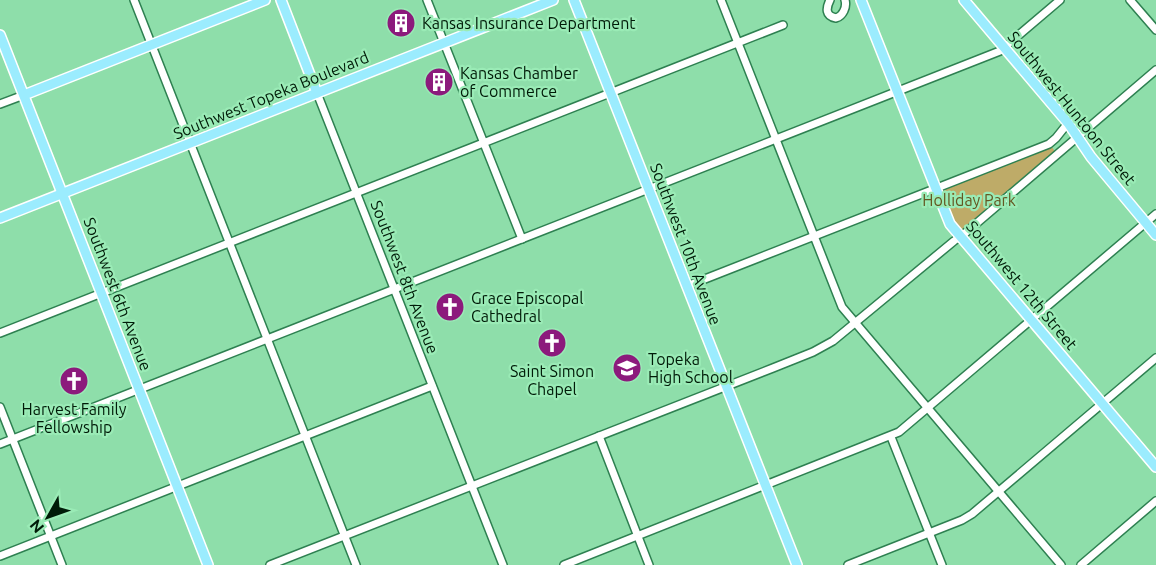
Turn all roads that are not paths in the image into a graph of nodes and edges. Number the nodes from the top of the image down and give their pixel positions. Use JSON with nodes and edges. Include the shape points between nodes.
{"nodes":[{"id":1,"x":134,"y":0,"type":"edge"},
{"id":2,"x":265,"y":0,"type":"edge"},
{"id":3,"x":281,"y":0,"type":"edge"},
{"id":4,"x":427,"y":0,"type":"edge"},
{"id":5,"x":553,"y":0,"type":"edge"},
{"id":6,"x":574,"y":0,"type":"edge"},
{"id":7,"x":721,"y":0,"type":"edge"},
{"id":8,"x":830,"y":0,"type":"edge"},
{"id":9,"x":861,"y":0,"type":"edge"},
{"id":10,"x":964,"y":0,"type":"edge"},
{"id":11,"x":1060,"y":0,"type":"edge"},
{"id":12,"x":1130,"y":0,"type":"edge"},
{"id":13,"x":847,"y":1,"type":"edge"},
{"id":14,"x":783,"y":25,"type":"dead end"},
{"id":15,"x":1156,"y":30,"type":"edge"},
{"id":16,"x":0,"y":35,"type":"edge"},
{"id":17,"x":444,"y":43,"type":"junction"},
{"id":18,"x":738,"y":43,"type":"junction"},
{"id":19,"x":151,"y":45,"type":"junction"},
{"id":20,"x":1004,"y":47,"type":"junction"},
{"id":21,"x":1156,"y":70,"type":"edge"},
{"id":22,"x":898,"y":92,"type":"junction"},
{"id":23,"x":317,"y":93,"type":"junction"},
{"id":24,"x":611,"y":93,"type":"junction"},
{"id":25,"x":24,"y":95,"type":"junction"},
{"id":26,"x":0,"y":104,"type":"edge"},
{"id":27,"x":1068,"y":123,"type":"junction"},
{"id":28,"x":1077,"y":137,"type":"junction"},
{"id":29,"x":776,"y":140,"type":"junction"},
{"id":30,"x":190,"y":143,"type":"junction"},
{"id":31,"x":484,"y":143,"type":"junction"},
{"id":32,"x":936,"y":189,"type":"junction"},
{"id":33,"x":649,"y":190,"type":"junction"},
{"id":34,"x":356,"y":193,"type":"junction"},
{"id":35,"x":62,"y":194,"type":"junction"},
{"id":36,"x":1156,"y":214,"type":"edge"},
{"id":37,"x":0,"y":218,"type":"edge"},
{"id":38,"x":1146,"y":223,"type":"junction"},
{"id":39,"x":1156,"y":235,"type":"edge"},
{"id":40,"x":960,"y":236,"type":"junction"},
{"id":41,"x":814,"y":237,"type":"junction"},
{"id":42,"x":522,"y":239,"type":"junction"},
{"id":43,"x":229,"y":243,"type":"junction"},
{"id":44,"x":687,"y":286,"type":"junction"},
{"id":45,"x":394,"y":289,"type":"junction"},
{"id":46,"x":101,"y":293,"type":"junction"},
{"id":47,"x":1032,"y":320,"type":"junction"},
{"id":48,"x":855,"y":323,"type":"junction"},
{"id":49,"x":0,"y":333,"type":"edge"},
{"id":50,"x":267,"y":339,"type":"junction"},
{"id":51,"x":1156,"y":358,"type":"edge"},
{"id":52,"x":432,"y":386,"type":"junction"},
{"id":53,"x":726,"y":386,"type":"junction"},
{"id":54,"x":139,"y":389,"type":"junction"},
{"id":55,"x":1102,"y":403,"type":"junction"},
{"id":56,"x":0,"y":407,"type":"edge"},
{"id":57,"x":928,"y":408,"type":"junction"},
{"id":58,"x":305,"y":435,"type":"junction"},
{"id":59,"x":599,"y":436,"type":"junction"},
{"id":60,"x":891,"y":436,"type":"junction"},
{"id":61,"x":13,"y":440,"type":"junction"},
{"id":62,"x":0,"y":444,"type":"edge"},
{"id":63,"x":1156,"y":466,"type":"edge"},
{"id":64,"x":177,"y":485,"type":"junction"},
{"id":65,"x":471,"y":486,"type":"junction"},
{"id":66,"x":765,"y":486,"type":"junction"},
{"id":67,"x":999,"y":492,"type":"junction"},
{"id":68,"x":1156,"y":501,"type":"edge"},
{"id":69,"x":929,"y":532,"type":"junction"},
{"id":70,"x":51,"y":536,"type":"junction"},
{"id":71,"x":344,"y":536,"type":"junction"},
{"id":72,"x":638,"y":536,"type":"junction"},
{"id":73,"x":0,"y":556,"type":"edge"},
{"id":74,"x":62,"y":565,"type":"edge"},
{"id":75,"x":208,"y":565,"type":"edge"},
{"id":76,"x":270,"y":565,"type":"edge"},
{"id":77,"x":356,"y":565,"type":"edge"},
{"id":78,"x":502,"y":565,"type":"edge"},
{"id":79,"x":564,"y":565,"type":"edge"},
{"id":80,"x":650,"y":565,"type":"edge"},
{"id":81,"x":796,"y":565,"type":"edge"},
{"id":82,"x":848,"y":565,"type":"edge"},
{"id":83,"x":942,"y":565,"type":"edge"},
{"id":84,"x":1061,"y":565,"type":"edge"},
{"id":85,"x":1081,"y":565,"type":"edge"}],
"edges":[{"from":1,"to":19,"type":"street"},
{"from":2,"to":19,"type":"main road"},
{"from":3,"to":23,"type":"main road","name":"Southwest 8th Avenue"},
{"from":4,"to":17,"type":"street"},
{"from":5,"to":17,"type":"main road","name":"Southwest Topeka Boulevard"},
{"from":6,"to":24,"type":"main road","name":"Southwest 10th Avenue"},
{"from":7,"to":18,"type":"street"},
{"from":8,"to":13,"type":"street","via":[[827,12],[833,17],[843,13]]},
{"from":9,"to":22,"type":"main road","name":"Southwest 12th Street"},
{"from":10,"to":20,"type":"main road","name":"Southwest Huntoon Street"},
{"from":11,"to":20,"type":"street"},
{"from":12,"to":15,"type":"street"},
{"from":14,"to":18,"type":"street"},
{"from":16,"to":25,"type":"main road","name":"Southwest 6th Avenue"},
{"from":17,"to":23,"type":"main road","name":"Southwest Topeka Boulevard"},
{"from":17,"to":31,"type":"street"},
{"from":18,"to":24,"type":"street"},
{"from":18,"to":29,"type":"street"},
{"from":19,"to":25,"type":"main road"},
{"from":19,"to":30,"type":"street"},
{"from":20,"to":22,"type":"street"},
{"from":20,"to":27,"type":"main road","name":"Southwest Huntoon Street"},
{"from":21,"to":28,"type":"street"},
{"from":22,"to":29,"type":"street"},
{"from":22,"to":32,"type":"main road","name":"Southwest 12th Street"},
{"from":23,"to":30,"type":"main road","name":"Southwest Topeka Boulevard"},
{"from":23,"to":34,"type":"street","name":"Southwest 8th Avenue"},
{"from":24,"to":31,"type":"street"},
{"from":24,"to":33,"type":"main road","name":"Southwest 10th Avenue"},
{"from":25,"to":26,"type":"street"},
{"from":25,"to":35,"type":"main road","name":"Southwest 6th Avenue"},
{"from":27,"to":28,"type":"main road","name":"Southwest Huntoon Street"},
{"from":27,"to":32,"type":"street","via":[[1049,144]]},
{"from":28,"to":38,"type":"main road","name":"Southwest Huntoon Street"},
{"from":28,"to":40,"type":"street"},
{"from":29,"to":33,"type":"street"},
{"from":29,"to":41,"type":"street"},
{"from":30,"to":35,"type":"main road","name":"Southwest Topeka Boulevard"},
{"from":30,"to":43,"type":"street"},
{"from":31,"to":34,"type":"street"},
{"from":31,"to":42,"type":"street"},
{"from":32,"to":40,"type":"main road","name":"Southwest 12th Street","via":[[950,224]]},
{"from":32,"to":41,"type":"street"},
{"from":33,"to":42,"type":"street"},
{"from":33,"to":44,"type":"main road","name":"Southwest 10th Avenue"},
{"from":34,"to":43,"type":"street"},
{"from":34,"to":45,"type":"street","name":"Southwest 8th Avenue"},
{"from":35,"to":37,"type":"main road","name":"Southwest Topeka Boulevard"},
{"from":35,"to":46,"type":"main road","name":"Southwest 6th Avenue"},
{"from":36,"to":38,"type":"street"},
{"from":38,"to":39,"type":"main road","name":"Southwest Huntoon Street"},
{"from":38,"to":47,"type":"street"},
{"from":40,"to":47,"type":"main road","name":"Southwest 12th Street"},
{"from":40,"to":48,"type":"street"},
{"from":41,"to":44,"type":"street"},
{"from":41,"to":48,"type":"street","via":[[842,307]]},
{"from":42,"to":45,"type":"street"},
{"from":43,"to":46,"type":"street"},
{"from":43,"to":50,"type":"street"},
{"from":44,"to":53,"type":"main road","name":"Southwest 10th Avenue"},
{"from":45,"to":50,"type":"street"},
{"from":45,"to":52,"type":"street","name":"Southwest 8th Avenue"},
{"from":46,"to":49,"type":"street"},
{"from":46,"to":54,"type":"main road","name":"Southwest 6th Avenue"},
{"from":47,"to":55,"type":"main road","name":"Southwest 12th Street"},
{"from":47,"to":57,"type":"street"},
{"from":48,"to":53,"type":"street","via":[[813,352]]},
{"from":48,"to":57,"type":"street"},
{"from":50,"to":54,"type":"street"},
{"from":50,"to":58,"type":"street"},
{"from":51,"to":55,"type":"street"},
{"from":52,"to":58,"type":"street"},
{"from":52,"to":65,"type":"street","name":"Southwest 8th Avenue"},
{"from":53,"to":59,"type":"street"},
{"from":53,"to":66,"type":"main road","name":"Southwest 10th Avenue"},
{"from":54,"to":61,"type":"street"},
{"from":54,"to":64,"type":"main road","name":"Southwest 6th Avenue"},
{"from":55,"to":63,"type":"main road","name":"Southwest 12th Street"},
{"from":55,"to":67,"type":"street"},
{"from":56,"to":61,"type":"street"},
{"from":57,"to":60,"type":"street"},
{"from":57,"to":67,"type":"street"},
{"from":58,"to":64,"type":"street"},
{"from":58,"to":71,"type":"street"},
{"from":59,"to":65,"type":"street"},
{"from":59,"to":72,"type":"street"},
{"from":60,"to":66,"type":"street"},
{"from":60,"to":69,"type":"street"},
{"from":61,"to":62,"type":"street"},
{"from":61,"to":70,"type":"street"},
{"from":64,"to":70,"type":"street"},
{"from":64,"to":75,"type":"main road","name":"Southwest 6th Avenue"},
{"from":65,"to":71,"type":"street"},
{"from":65,"to":78,"type":"street","name":"Southwest 8th Avenue"},
{"from":66,"to":72,"type":"street"},
{"from":66,"to":81,"type":"main road","name":"Southwest 10th Avenue"},
{"from":67,"to":69,"type":"street","via":[[968,516]]},
{"from":67,"to":84,"type":"street"},
{"from":68,"to":85,"type":"street"},
{"from":69,"to":82,"type":"street"},
{"from":69,"to":83,"type":"street"},
{"from":70,"to":73,"type":"street"},
{"from":70,"to":74,"type":"street"},
{"from":71,"to":76,"type":"street"},
{"from":71,"to":77,"type":"street"},
{"from":72,"to":79,"type":"street"},
{"from":72,"to":80,"type":"street"}]}
